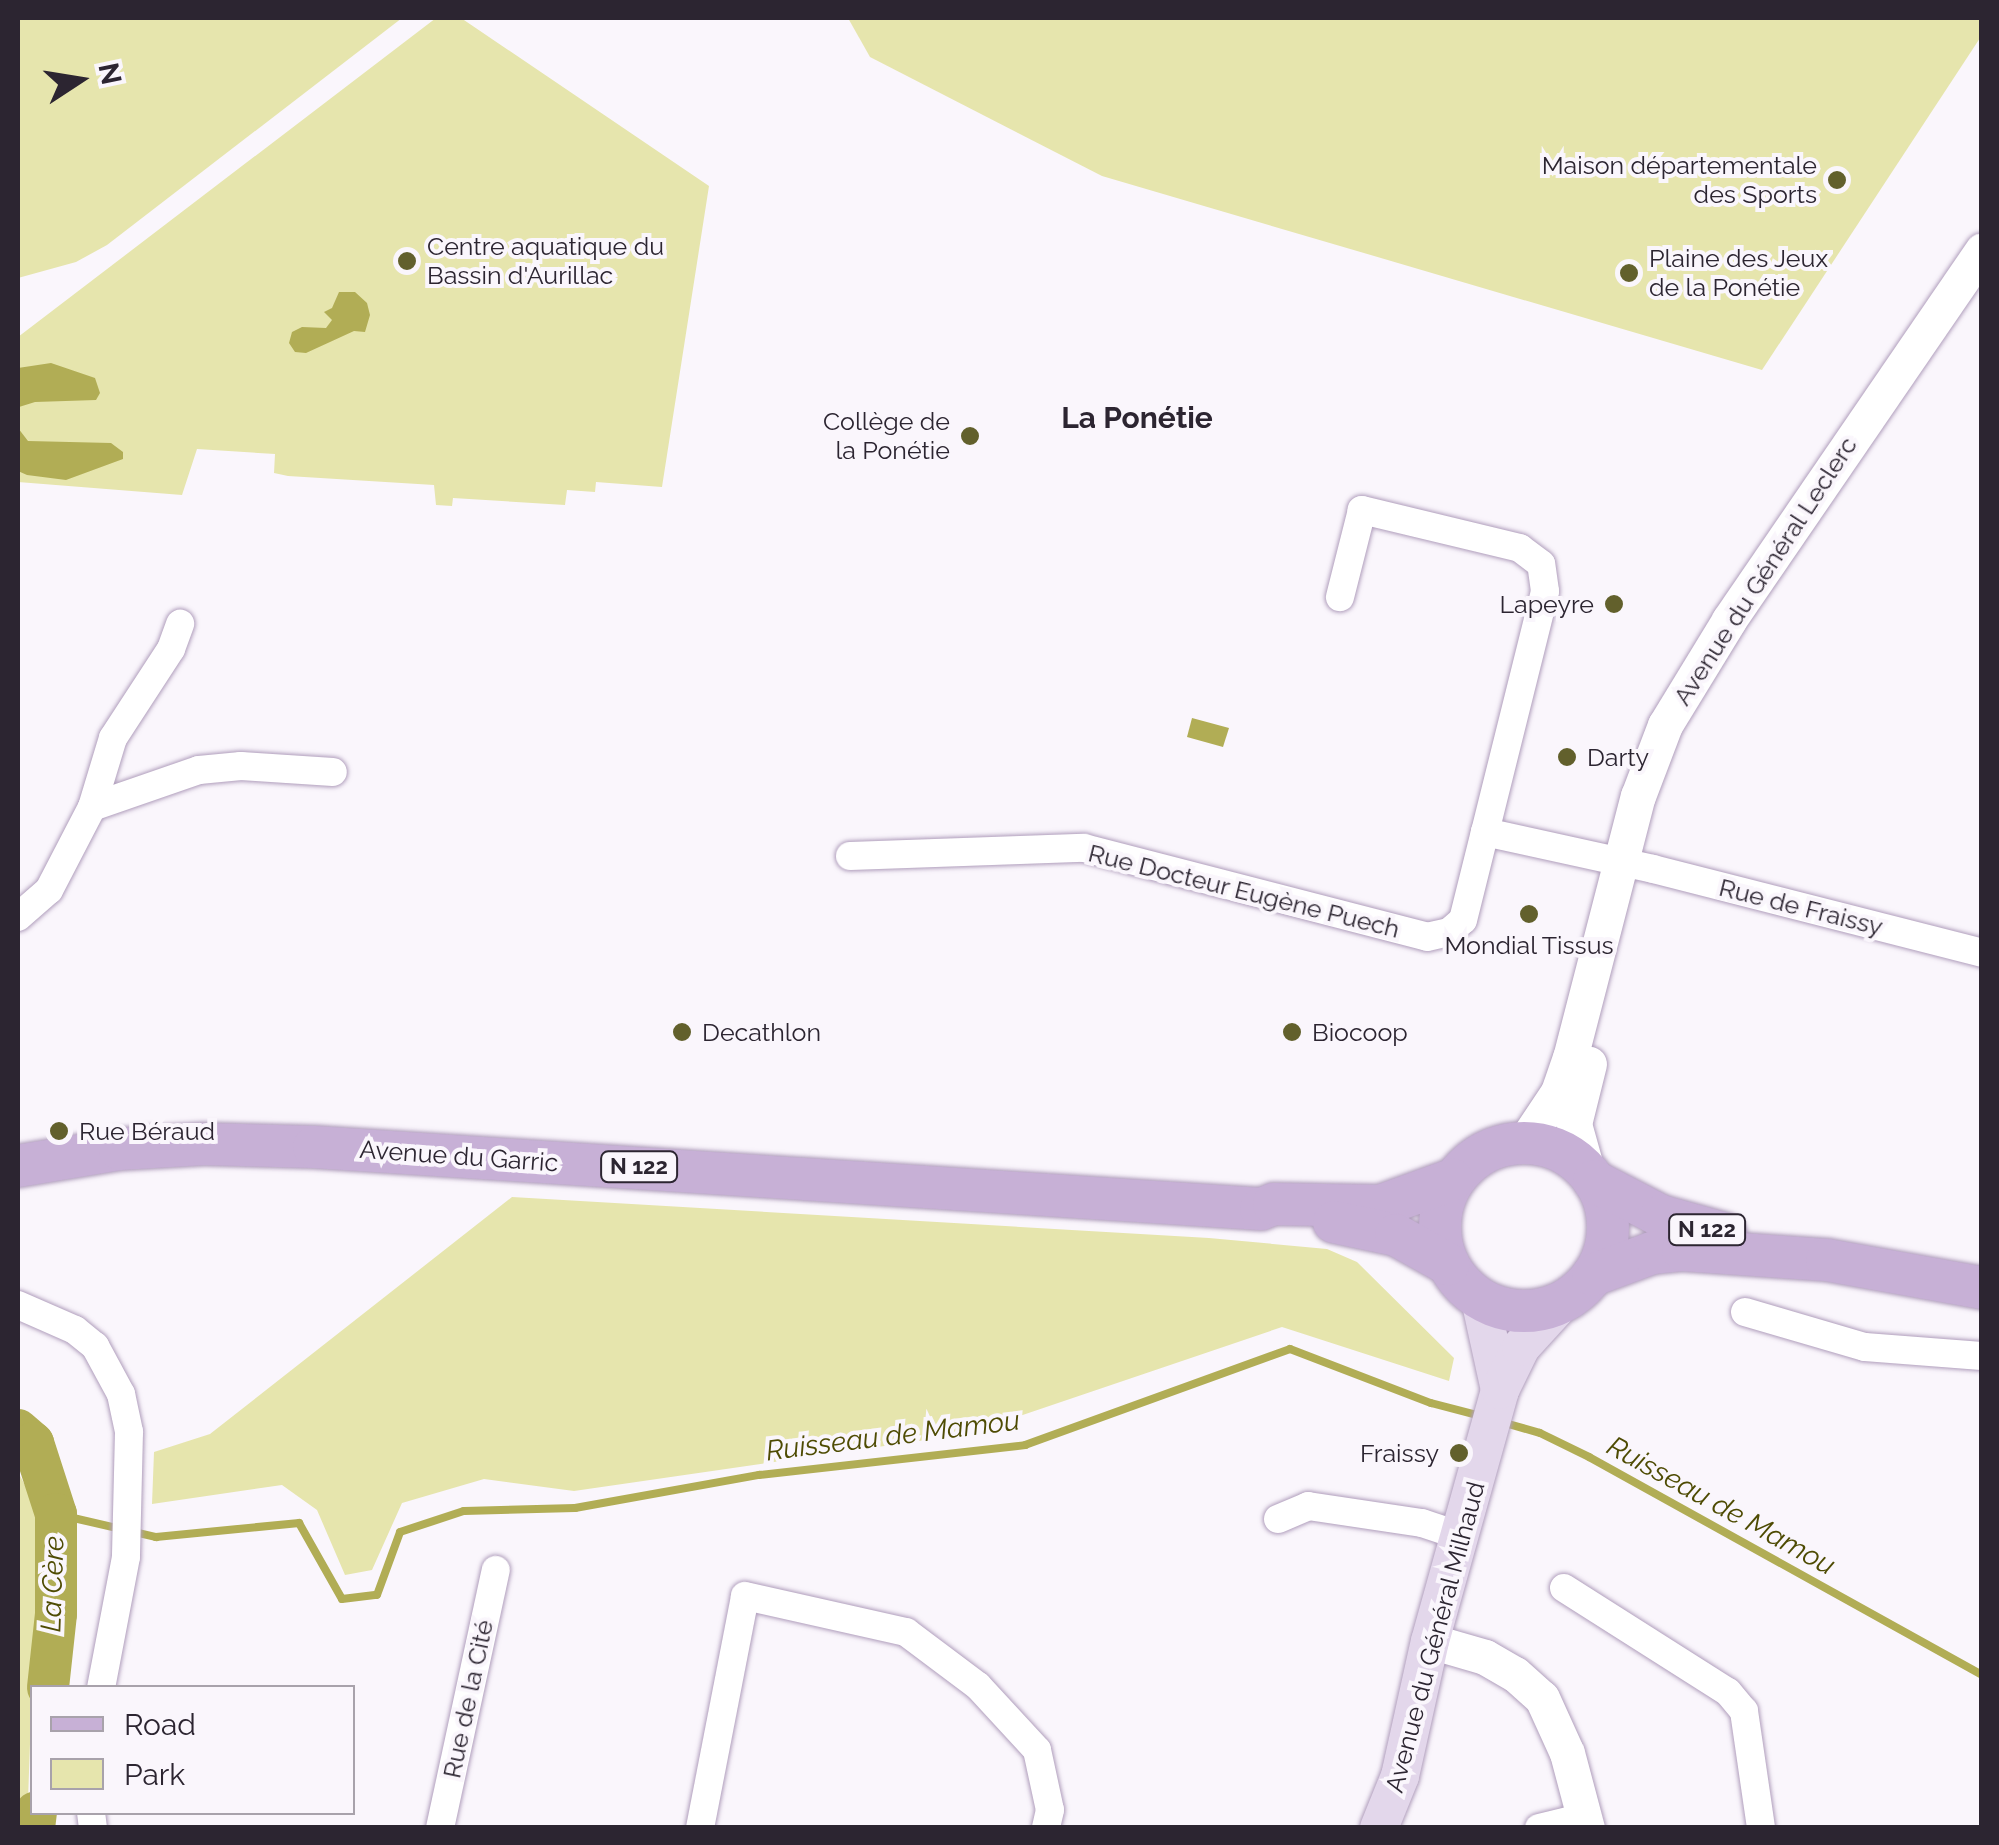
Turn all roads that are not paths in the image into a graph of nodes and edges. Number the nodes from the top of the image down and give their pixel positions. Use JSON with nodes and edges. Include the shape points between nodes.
{"nodes":[{"id":1,"x":1982,"y":250,"type":"edge"},
{"id":2,"x":1982,"y":288,"type":"edge"},
{"id":3,"x":1340,"y":597,"type":"dead end"},
{"id":4,"x":180,"y":624,"type":"dead end"},
{"id":5,"x":333,"y":772,"type":"dead end"},
{"id":6,"x":92,"y":807,"type":"junction"},
{"id":7,"x":1485,"y":832,"type":"junction"},
{"id":8,"x":850,"y":856,"type":"dead end"},
{"id":9,"x":1631,"y":864,"type":"junction"},
{"id":10,"x":18,"y":917,"type":"edge"},
{"id":11,"x":1982,"y":953,"type":"edge"},
{"id":12,"x":1524,"y":1142,"type":"junction"},
{"id":13,"x":18,"y":1166,"type":"edge"},
{"id":14,"x":1591,"y":1178,"type":"junction"},
{"id":15,"x":1452,"y":1180,"type":"junction"},
{"id":16,"x":1261,"y":1209,"type":"junction"},
{"id":17,"x":1827,"y":1260,"type":"junction"},
{"id":18,"x":1448,"y":1264,"type":"junction"},
{"id":19,"x":1982,"y":1288,"type":"edge"},
{"id":20,"x":1577,"y":1289,"type":"junction"},
{"id":21,"x":1480,"y":1299,"type":"junction"},
{"id":22,"x":18,"y":1305,"type":"edge"},
{"id":23,"x":1745,"y":1312,"type":"dead end"},
{"id":24,"x":1982,"y":1356,"type":"edge"},
{"id":25,"x":1500,"y":1390,"type":"junction"},
{"id":26,"x":1278,"y":1519,"type":"dead end"},
{"id":27,"x":1461,"y":1536,"type":"junction"},
{"id":28,"x":496,"y":1570,"type":"dead end"},
{"id":29,"x":1564,"y":1588,"type":"dead end"},
{"id":30,"x":1430,"y":1641,"type":"junction"},
{"id":31,"x":102,"y":1685,"type":"edge"},
{"id":32,"x":1586,"y":1822,"type":"edge"},
{"id":33,"x":440,"y":1828,"type":"edge"},
{"id":34,"x":700,"y":1828,"type":"edge"},
{"id":35,"x":1046,"y":1828,"type":"edge"},
{"id":36,"x":1379,"y":1828,"type":"edge"},
{"id":37,"x":1539,"y":1828,"type":"edge"},
{"id":38,"x":1761,"y":1828,"type":"edge"}],
"edges":[{"from":1,"to":9,"type":"street","name":"Avenue du Général Leclerc","via":[[1698,670],[1651,759]]},
{"from":2,"to":9,"type":"street","name":"Avenue du Général Leclerc","via":[[1712,685]]},
{"from":3,"to":7,"type":"street","via":[[1362,510],[1520,548],[1541,564],[1545,591]]},
{"from":4,"to":6,"type":"street","via":[[113,738]]},
{"from":5,"to":6,"type":"street","via":[[199,770]]},
{"from":6,"to":10,"type":"street","via":[[49,890]]},
{"from":7,"to":8,"type":"street","name":"Rue Docteur Eugène Puech","via":[[1463,920],[1427,937],[1084,848]]},
{"from":7,"to":9,"type":"street"},
{"from":9,"to":11,"type":"street","name":"Rue de Fraissy"},
{"from":9,"to":12,"type":"street","name":"Avenue du Général Leclerc","via":[[1558,1092]]},
{"from":9,"to":14,"type":"street","name":"Avenue du Général Leclerc","via":[[1576,1113]]},
{"from":12,"to":14,"type":"main road","via":[[1566,1154]]},
{"from":12,"to":15,"type":"main road","via":[[1479,1156]]},
{"from":13,"to":16,"type":"main road","name":"Avenue du Garric","number":"N 122","via":[[204,1144],[314,1146]]},
{"from":14,"to":17,"type":"main road","number":"N 122","via":[[1683,1225],[1806,1248]]},
{"from":14,"to":20,"type":"main road","via":[[1608,1228],[1604,1253]]},
{"from":15,"to":16,"type":"main road","name":"Avenue du Garric","number":"N 122","via":[[1380,1206]]},
{"from":15,"to":18,"type":"main road","via":[[1441,1211]]},
{"from":16,"to":18,"type":"main road","name":"Avenue du Garric","via":[[1396,1235]]},
{"from":17,"to":19,"type":"main road","number":"N 122"},
{"from":17,"to":20,"type":"main road","number":"N 122","via":[[1652,1253]]},
{"from":18,"to":21,"type":"main road"},
{"from":20,"to":21,"type":"main road","via":[[1520,1311]]},
{"from":20,"to":25,"type":"main road","via":[[1521,1347]]},
{"from":21,"to":25,"type":"main road"},
{"from":22,"to":31,"type":"street","via":[[75,1330],[107,1362],[121,1394],[129,1432],[126,1557]]},
{"from":23,"to":24,"type":"street","via":[[1865,1346]]},
{"from":25,"to":27,"type":"main road","name":"Avenue du Général Milhaud"},
{"from":26,"to":27,"type":"street","via":[[1308,1506],[1422,1523]]},
{"from":27,"to":30,"type":"main road","name":"Avenue du Général Milhaud"},
{"from":28,"to":33,"type":"street","name":"Rue de la Cité"},
{"from":29,"to":38,"type":"street","via":[[1728,1692],[1744,1710]]},
{"from":30,"to":32,"type":"street","via":[[1484,1657],[1542,1698],[1567,1753]]},
{"from":30,"to":36,"type":"main road","name":"Avenue du Général Milhaud","via":[[1400,1776]]},
{"from":32,"to":37,"type":"street"},
{"from":34,"to":35,"type":"street","via":[[745,1596],[906,1632],[978,1686],[1037,1750],[1050,1810]]}]}
